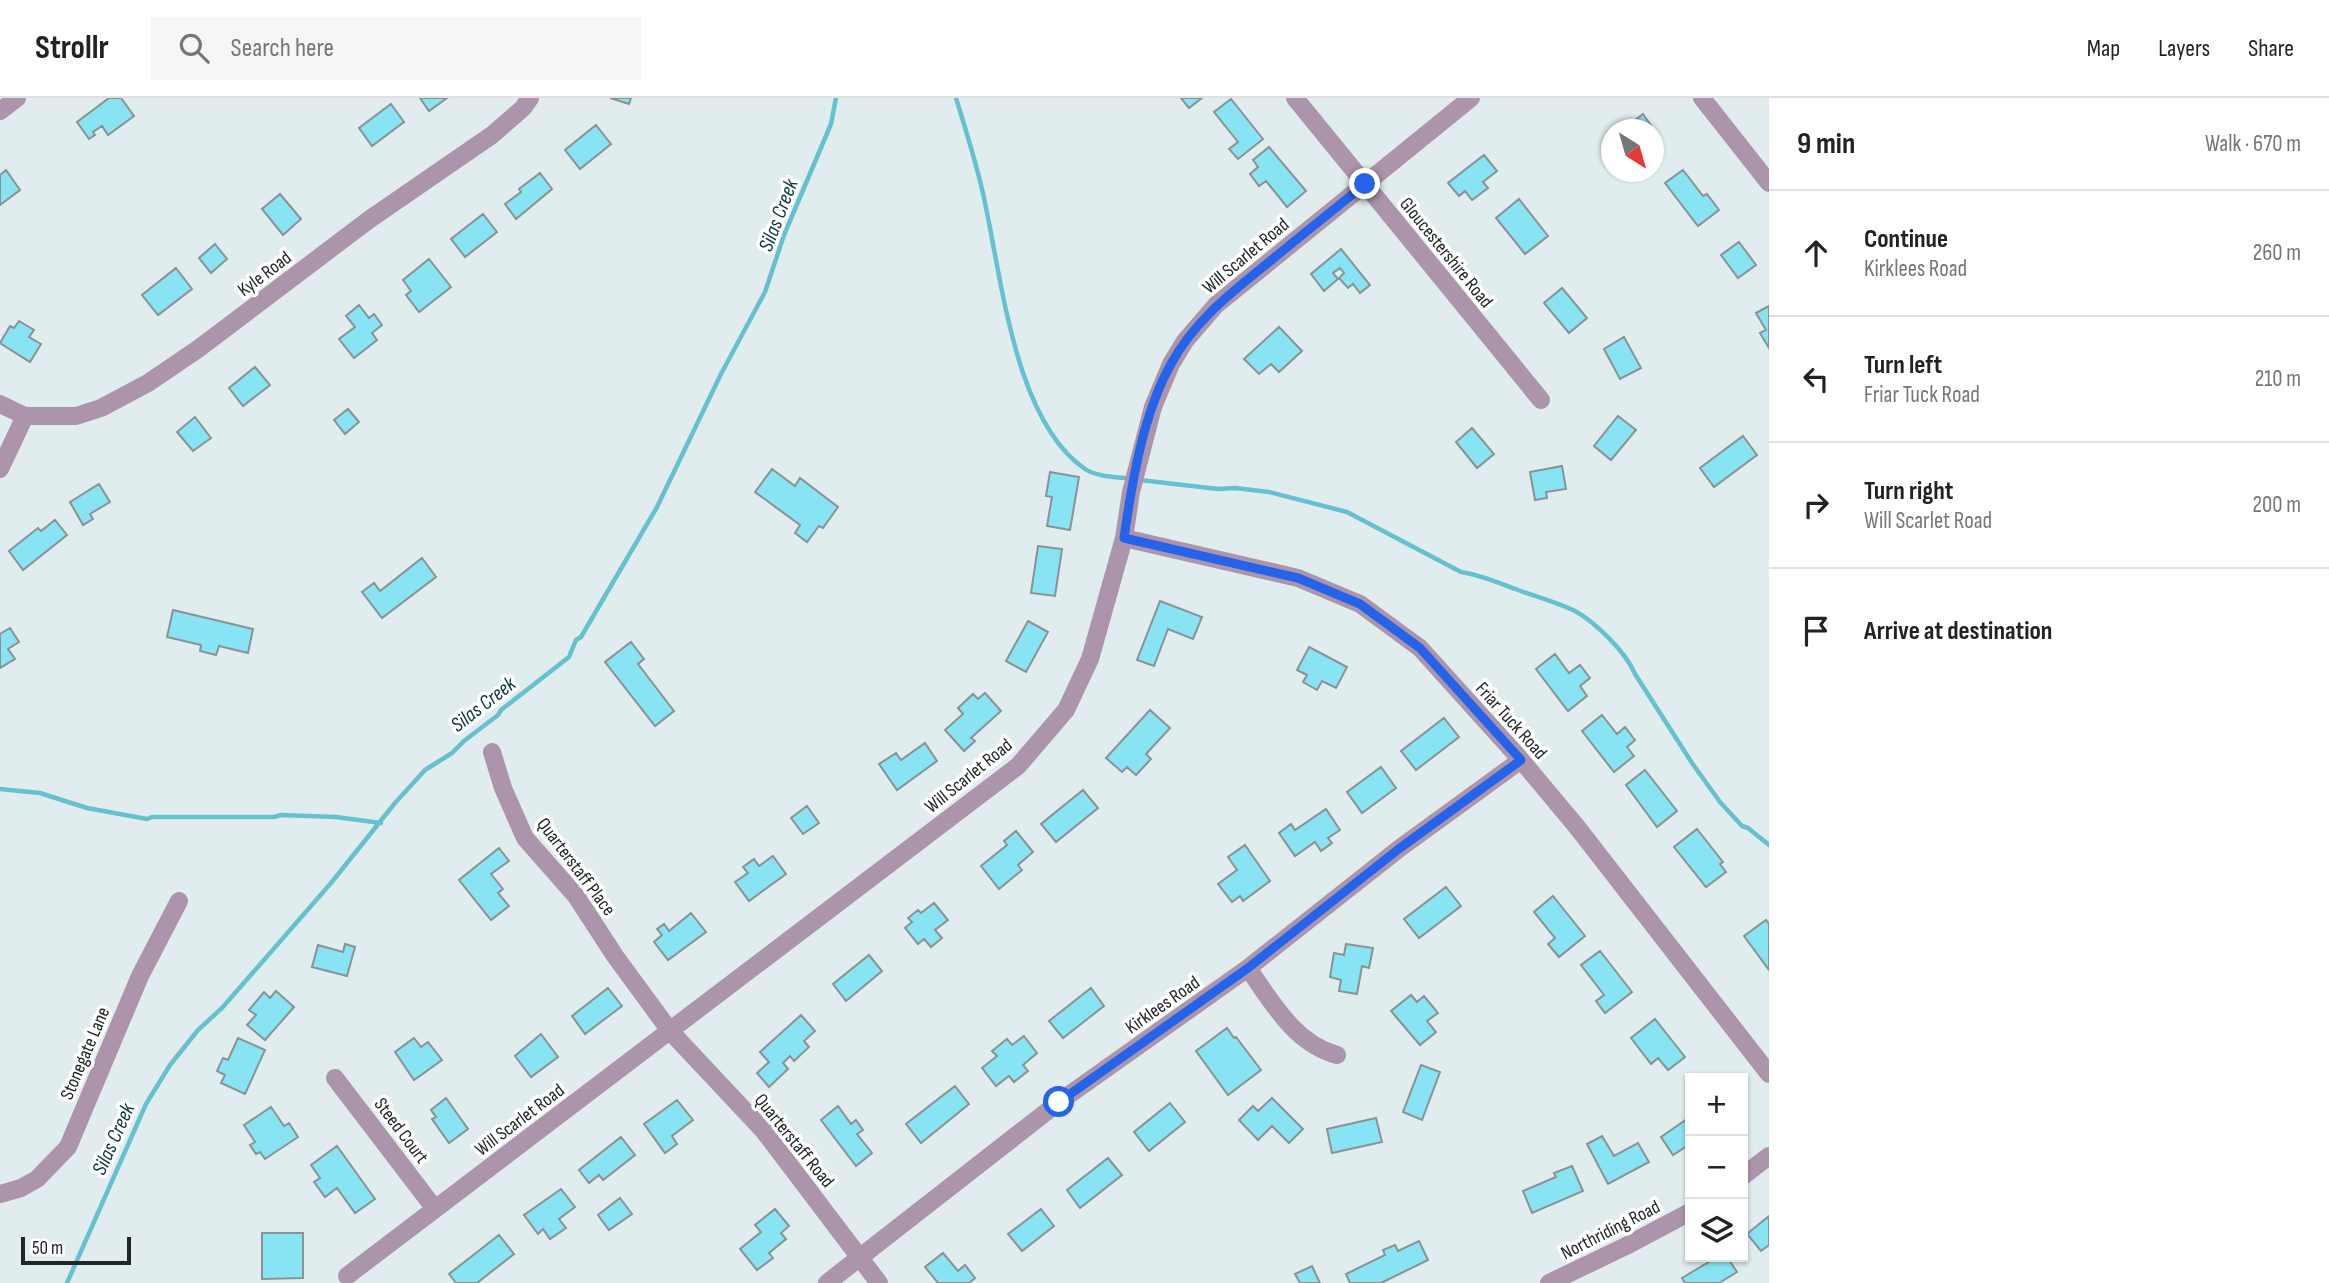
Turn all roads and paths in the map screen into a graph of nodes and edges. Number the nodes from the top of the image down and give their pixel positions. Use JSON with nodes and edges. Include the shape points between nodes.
{"nodes":[{"id":1,"x":18,"y":98,"type":"edge"},
{"id":2,"x":530,"y":98,"type":"edge"},
{"id":3,"x":1295,"y":98,"type":"edge"},
{"id":4,"x":1471,"y":98,"type":"edge"},
{"id":5,"x":1702,"y":98,"type":"edge"},
{"id":6,"x":0,"y":111,"type":"edge"},
{"id":7,"x":1769,"y":183,"type":"edge"},
{"id":8,"x":1365,"y":184,"type":"junction"},
{"id":9,"x":1541,"y":400,"type":"dead end"},
{"id":10,"x":0,"y":404,"type":"edge"},
{"id":11,"x":25,"y":416,"type":"junction"},
{"id":12,"x":0,"y":469,"type":"edge"},
{"id":13,"x":1124,"y":538,"type":"junction"},
{"id":14,"x":492,"y":752,"type":"dead end"},
{"id":15,"x":1521,"y":760,"type":"junction"},
{"id":16,"x":178,"y":901,"type":"dead end"},
{"id":17,"x":1248,"y":968,"type":"junction"},
{"id":18,"x":670,"y":1031,"type":"junction"},
{"id":19,"x":1337,"y":1055,"type":"dead end"},
{"id":20,"x":1769,"y":1074,"type":"edge"},
{"id":21,"x":335,"y":1078,"type":"dead end"},
{"id":22,"x":1769,"y":1156,"type":"edge"},
{"id":23,"x":1748,"y":1172,"type":"edge"},
{"id":24,"x":0,"y":1194,"type":"edge"},
{"id":25,"x":435,"y":1209,"type":"junction"},
{"id":26,"x":1685,"y":1215,"type":"edge"},
{"id":27,"x":860,"y":1258,"type":"junction"},
{"id":28,"x":346,"y":1276,"type":"dead end"},
{"id":29,"x":827,"y":1283,"type":"edge"},
{"id":30,"x":879,"y":1283,"type":"edge"},
{"id":31,"x":1549,"y":1283,"type":"edge"}],
"edges":[{"from":1,"to":6,"type":"street"},
{"from":2,"to":11,"type":"street","name":"Kyle Road","via":[[492,135],[148,383],[102,408],[76,416]]},
{"from":3,"to":8,"type":"street","name":"Gloucestershire Road"},
{"from":4,"to":8,"type":"street","name":"Will Scarlet Road"},
{"from":5,"to":7,"type":"street"},
{"from":8,"to":9,"type":"street","name":"Gloucestershire Road"},
{"from":8,"to":13,"type":"street","name":"Will Scarlet Road","via":[[1216,305],[1185,341],[1153,407]]},
{"from":10,"to":11,"type":"street","name":"Kyle Road"},
{"from":11,"to":12,"type":"street"},
{"from":13,"to":15,"type":"street","name":"Friar Tuck Road","via":[[1298,578],[1360,604],[1420,648]]},
{"from":13,"to":18,"type":"street","name":"Will Scarlet Road","via":[[1090,659],[1066,710],[1018,766]]},
{"from":14,"to":18,"type":"street","name":"Quarterstaff Place","via":[[526,838],[576,896]]},
{"from":15,"to":17,"type":"street","name":"Kirklees Road"},
{"from":15,"to":20,"type":"street","name":"Friar Tuck Road"},
{"from":16,"to":24,"type":"street","name":"Stonegate Lane","via":[[140,976],[68,1147],[37,1179]]},
{"from":17,"to":19,"type":"street","via":[[1297,1033]]},
{"from":17,"to":27,"type":"street","name":"Kirklees Road","via":[[1059,1102]]},
{"from":18,"to":25,"type":"street","name":"Will Scarlet Road"},
{"from":18,"to":27,"type":"street","name":"Quarterstaff Road","via":[[763,1130]]},
{"from":21,"to":25,"type":"street","name":"Steed Court"},
{"from":22,"to":23,"type":"street"},
{"from":25,"to":28,"type":"street","name":"Will Scarlet Road"},
{"from":26,"to":31,"type":"street","name":"Northriding Road"},
{"from":27,"to":29,"type":"street","name":"Kirklees Road"},
{"from":27,"to":30,"type":"street","name":"Quarterstaff Road"}]}
